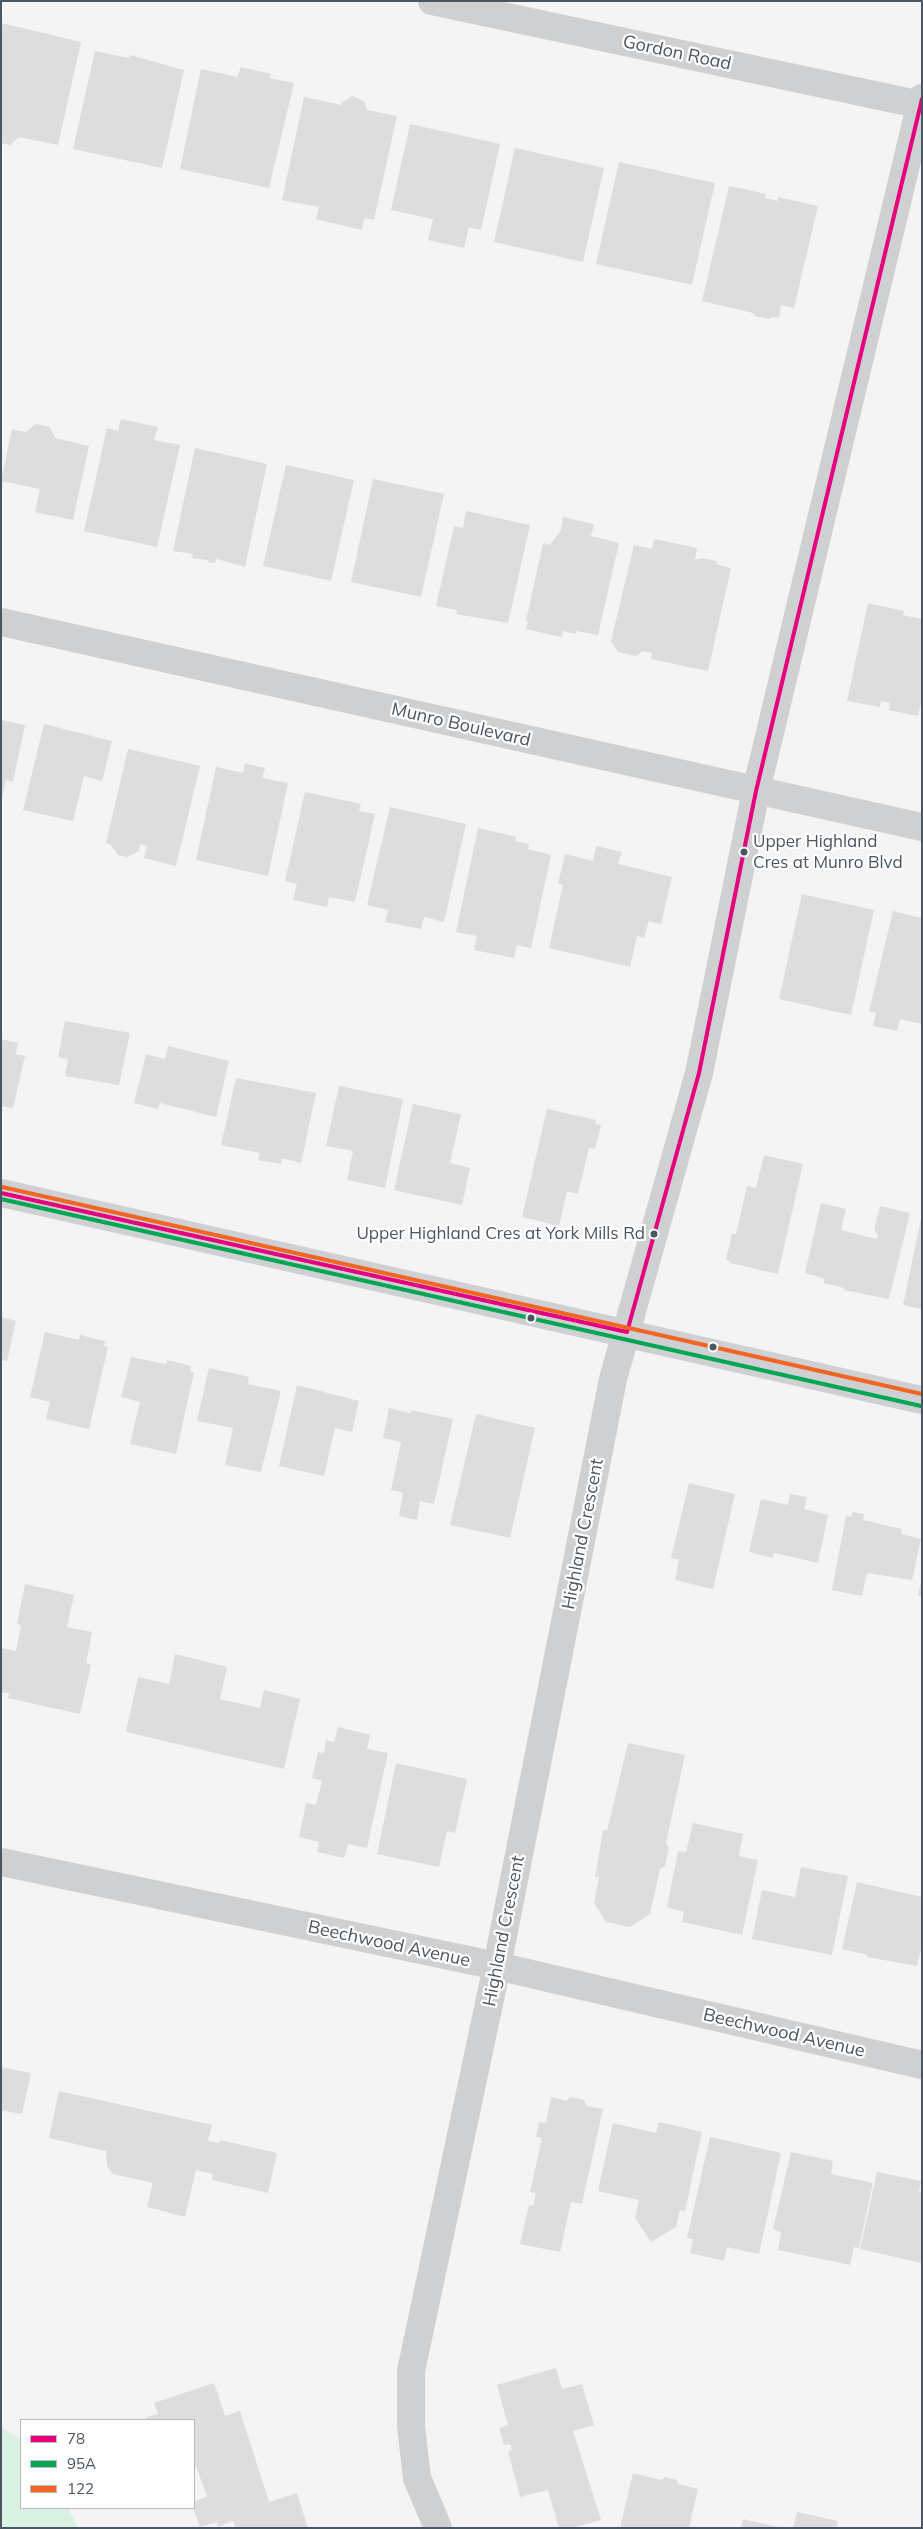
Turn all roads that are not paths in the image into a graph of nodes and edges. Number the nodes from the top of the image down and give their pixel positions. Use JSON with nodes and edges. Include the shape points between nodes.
{"nodes":[{"id":1,"x":432,"y":1,"type":"edge"},
{"id":2,"x":921,"y":102,"type":"edge"},
{"id":3,"x":1,"y":622,"type":"edge"},
{"id":4,"x":756,"y":791,"type":"junction"},
{"id":5,"x":922,"y":828,"type":"edge"},
{"id":6,"x":1,"y":1193,"type":"edge"},
{"id":7,"x":627,"y":1332,"type":"junction"},
{"id":8,"x":922,"y":1400,"type":"edge"},
{"id":9,"x":1,"y":1862,"type":"edge"},
{"id":10,"x":497,"y":1966,"type":"junction"},
{"id":11,"x":922,"y":2065,"type":"edge"},
{"id":12,"x":438,"y":2528,"type":"edge"}],
"edges":[{"from":1,"to":2,"type":"street","name":"Gordon Road"},
{"from":2,"to":4,"type":"street","name":"Highland Crescent"},
{"from":3,"to":4,"type":"street","name":"Munro Boulevard"},
{"from":4,"to":5,"type":"street","name":"Munro Boulevard"},
{"from":4,"to":7,"type":"street","name":"Highland Crescent","via":[[698,1073]]},
{"from":6,"to":7,"type":"main road"},
{"from":7,"to":8,"type":"main road"},
{"from":7,"to":10,"type":"street","name":"Highland Crescent","via":[[613,1379]]},
{"from":9,"to":10,"type":"street","name":"Beechwood Avenue"},
{"from":10,"to":11,"type":"street","name":"Beechwood Avenue"},
{"from":10,"to":12,"type":"street","name":"Highland Crescent","via":[[411,2371],[411,2426],[417,2478]]}]}
